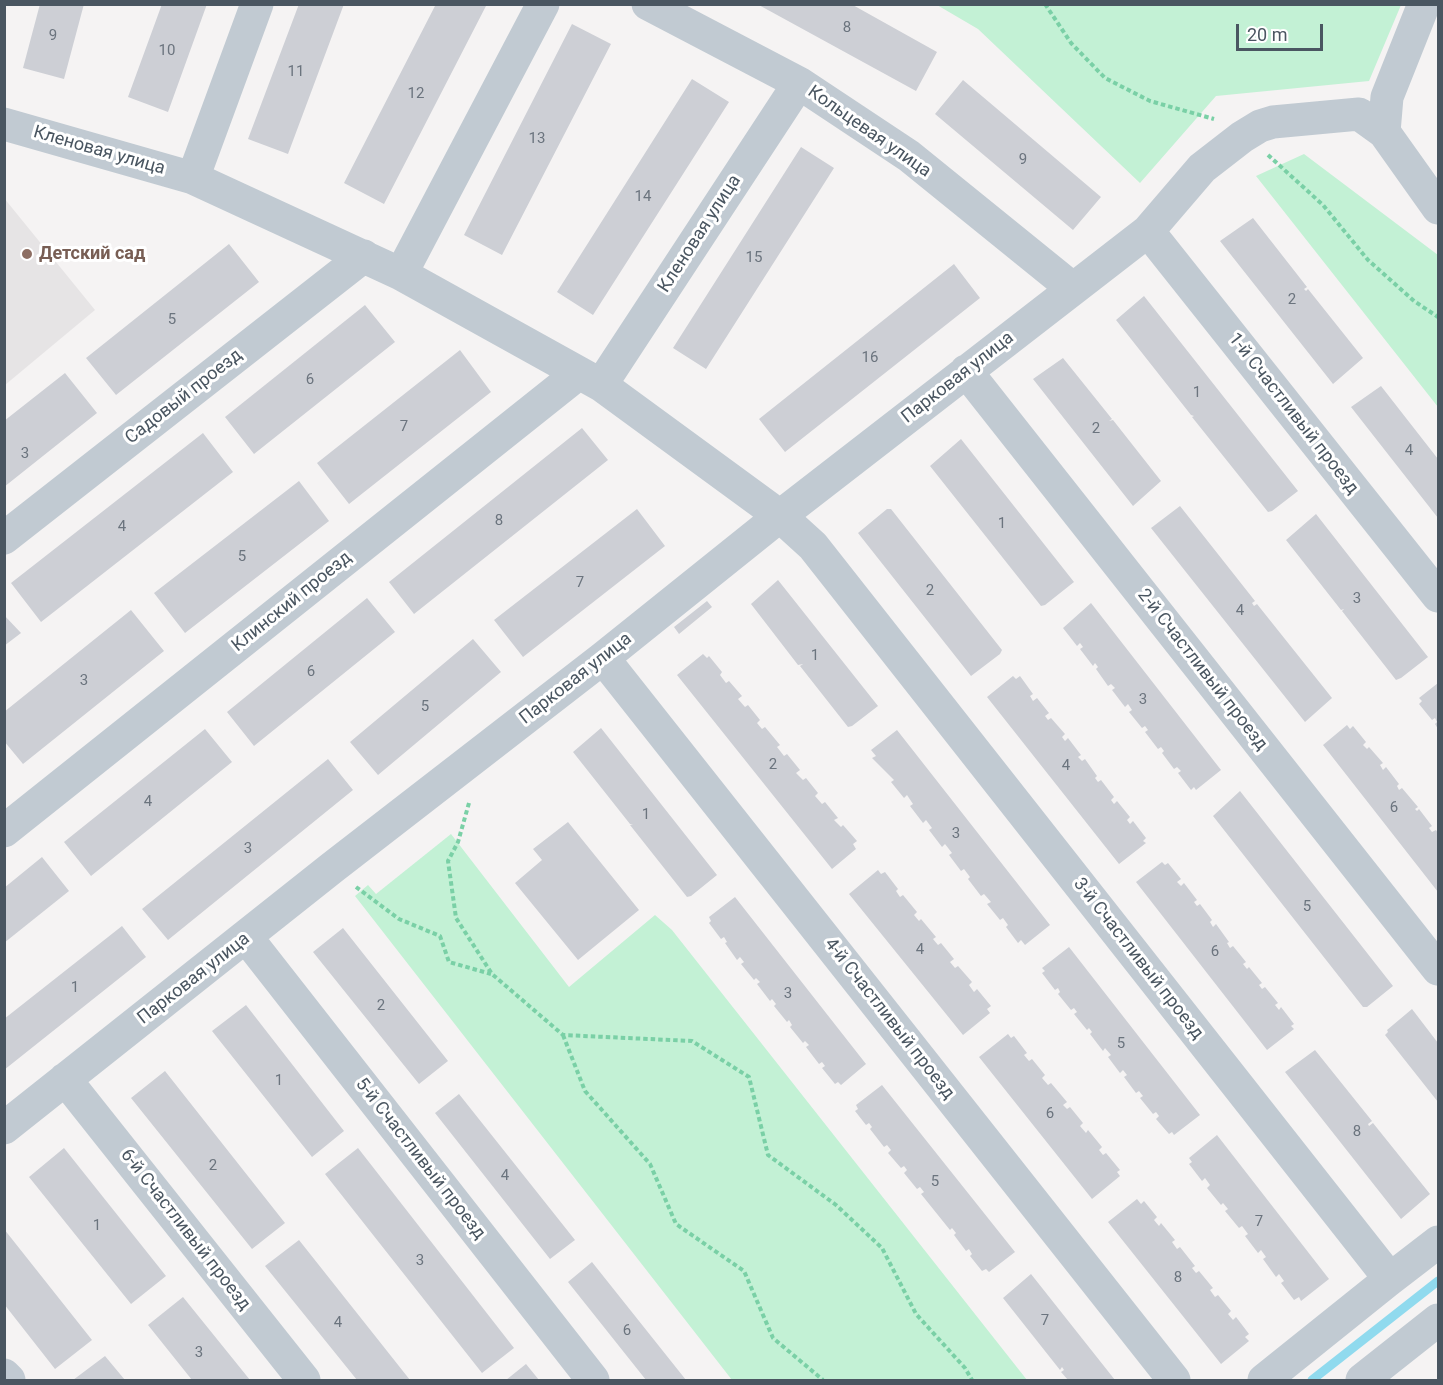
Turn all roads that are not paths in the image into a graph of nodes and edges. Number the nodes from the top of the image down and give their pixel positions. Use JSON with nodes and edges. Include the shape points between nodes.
{"nodes":[{"id":1,"x":257,"y":4,"type":"edge"},
{"id":2,"x":543,"y":4,"type":"edge"},
{"id":3,"x":648,"y":4,"type":"edge"},
{"id":4,"x":1424,"y":4,"type":"edge"},
{"id":5,"x":799,"y":82,"type":"junction"},
{"id":6,"x":4,"y":124,"type":"edge"},
{"id":7,"x":1384,"y":132,"type":"junction"},
{"id":8,"x":194,"y":178,"type":"junction"},
{"id":9,"x":1438,"y":208,"type":"edge"},
{"id":10,"x":1148,"y":231,"type":"junction"},
{"id":11,"x":364,"y":256,"type":"junction"},
{"id":12,"x":401,"y":274,"type":"junction"},
{"id":13,"x":1071,"y":288,"type":"junction"},
{"id":14,"x":966,"y":371,"type":"junction"},
{"id":15,"x":590,"y":379,"type":"junction"},
{"id":16,"x":780,"y":516,"type":"junction"},
{"id":17,"x":4,"y":538,"type":"edge"},
{"id":18,"x":1438,"y":596,"type":"edge"},
{"id":19,"x":603,"y":658,"type":"junction"},
{"id":20,"x":4,"y":831,"type":"edge"},
{"id":21,"x":247,"y":938,"type":"junction"},
{"id":22,"x":1438,"y":969,"type":"edge"},
{"id":23,"x":65,"y":1079,"type":"junction"},
{"id":24,"x":4,"y":1128,"type":"edge"},
{"id":25,"x":1438,"y":1242,"type":"edge"},
{"id":26,"x":1390,"y":1279,"type":"junction"},
{"id":27,"x":1438,"y":1320,"type":"edge"},
{"id":28,"x":4,"y":1375,"type":"edge"},
{"id":29,"x":9,"y":1380,"type":"edge"},
{"id":30,"x":304,"y":1380,"type":"edge"},
{"id":31,"x":593,"y":1380,"type":"edge"},
{"id":32,"x":1174,"y":1380,"type":"edge"},
{"id":33,"x":1263,"y":1380,"type":"edge"},
{"id":34,"x":1362,"y":1380,"type":"edge"}],
"edges":[{"from":1,"to":8,"type":"street"},
{"from":2,"to":12,"type":"street"},
{"from":3,"to":5,"type":"street","name":"Кольцевая улица"},
{"from":4,"to":7,"type":"street","via":[[1387,97]]},
{"from":5,"to":13,"type":"street","name":"Кольцевая улица","via":[[909,156]]},
{"from":5,"to":15,"type":"street","name":"Кленовая улица"},
{"from":6,"to":8,"type":"street","name":"Кленовая улица"},
{"from":7,"to":9,"type":"street","name":"Парковая улица"},
{"from":7,"to":10,"type":"street","name":"Парковая улица","via":[[1359,114],[1260,126],[1202,168]]},
{"from":8,"to":11,"type":"street","name":"Кленовая улица"},
{"from":10,"to":13,"type":"street","name":"Парковая улица"},
{"from":10,"to":18,"type":"street","name":"1-й Счастливый проезд"},
{"from":11,"to":12,"type":"street","name":"Кленовая улица"},
{"from":11,"to":17,"type":"street","name":"Садовый проезд"},
{"from":12,"to":15,"type":"street","name":"Кленовая улица"},
{"from":13,"to":14,"type":"street","name":"Парковая улица"},
{"from":14,"to":16,"type":"street","name":"Парковая улица"},
{"from":14,"to":22,"type":"street","name":"2-й Счастливый проезд"},
{"from":15,"to":16,"type":"street","name":"Кленовая улица"},
{"from":15,"to":20,"type":"street","name":"Клинский проезд"},
{"from":16,"to":19,"type":"street","name":"Парковая улица"},
{"from":16,"to":26,"type":"street","name":"3-й Счастливый проезд","via":[[813,546]]},
{"from":19,"to":21,"type":"street","name":"Парковая улица"},
{"from":19,"to":32,"type":"street","name":"4-й Счастливый проезд"},
{"from":21,"to":23,"type":"street","name":"Парковая улица"},
{"from":21,"to":31,"type":"street","name":"5-й Счастливый проезд"},
{"from":23,"to":24,"type":"street","name":"Парковая улица"},
{"from":23,"to":30,"type":"street","name":"6-й Счастливый проезд"},
{"from":25,"to":26,"type":"street"},
{"from":26,"to":33,"type":"street"},
{"from":27,"to":34,"type":"street"},
{"from":28,"to":29,"type":"street"}]}
